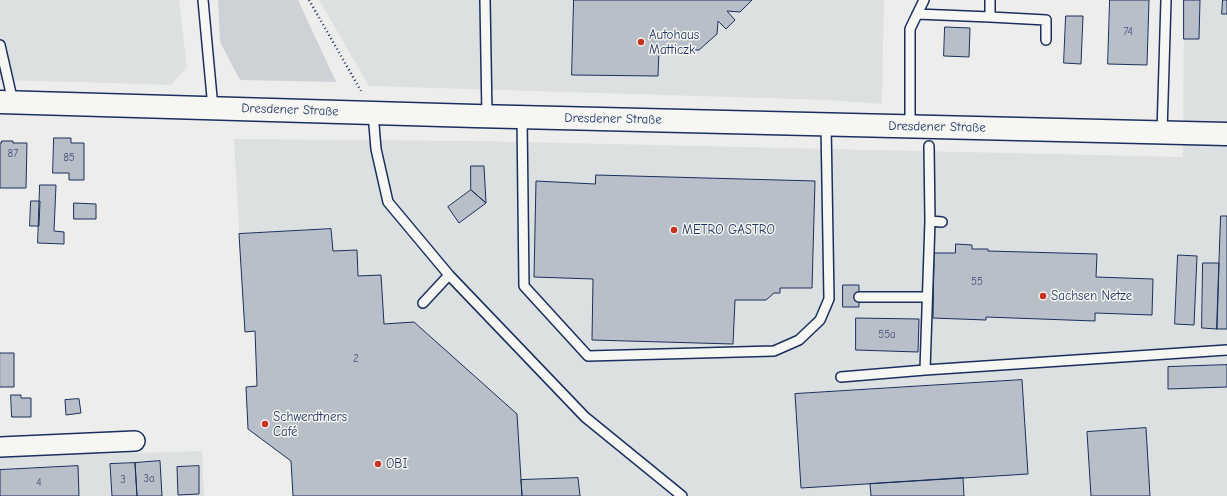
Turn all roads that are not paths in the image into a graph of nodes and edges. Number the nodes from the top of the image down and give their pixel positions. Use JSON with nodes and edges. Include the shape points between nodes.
{"nodes":[{"id":1,"x":203,"y":0,"type":"edge"},
{"id":2,"x":485,"y":0,"type":"edge"},
{"id":3,"x":924,"y":0,"type":"edge"},
{"id":4,"x":990,"y":0,"type":"edge"},
{"id":5,"x":1166,"y":0,"type":"edge"},
{"id":6,"x":917,"y":14,"type":"junction"},
{"id":7,"x":990,"y":18,"type":"junction"},
{"id":8,"x":1046,"y":40,"type":"dead end"},
{"id":9,"x":0,"y":45,"type":"edge"},
{"id":10,"x":7,"y":102,"type":"edge"},
{"id":11,"x":213,"y":108,"type":"junction"},
{"id":12,"x":373,"y":113,"type":"junction"},
{"id":13,"x":487,"y":116,"type":"junction"},
{"id":14,"x":522,"y":117,"type":"junction"},
{"id":15,"x":826,"y":124,"type":"junction"},
{"id":16,"x":910,"y":126,"type":"junction"},
{"id":17,"x":1162,"y":132,"type":"junction"},
{"id":18,"x":1227,"y":134,"type":"edge"},
{"id":19,"x":928,"y":146,"type":"dead end"},
{"id":20,"x":930,"y":221,"type":"junction"},
{"id":21,"x":942,"y":222,"type":"dead end"},
{"id":22,"x":449,"y":275,"type":"junction"},
{"id":23,"x":859,"y":297,"type":"dead end"},
{"id":24,"x":927,"y":297,"type":"junction"},
{"id":25,"x":423,"y":303,"type":"dead end"},
{"id":26,"x":1227,"y":350,"type":"edge"},
{"id":27,"x":925,"y":370,"type":"junction"},
{"id":28,"x":841,"y":377,"type":"dead end"},
{"id":29,"x":135,"y":441,"type":"dead end"},
{"id":30,"x":0,"y":447,"type":"edge"},
{"id":31,"x":682,"y":496,"type":"edge"}],
"edges":[{"from":1,"to":11,"type":"lane"},
{"from":2,"to":13,"type":"lane"},
{"from":3,"to":6,"type":"lane"},
{"from":4,"to":7,"type":"lane"},
{"from":5,"to":17,"type":"lane"},
{"from":6,"to":7,"type":"lane"},
{"from":6,"to":16,"type":"lane","via":[[910,29]]},
{"from":7,"to":8,"type":"lane","via":[[1046,20]]},
{"from":9,"to":10,"type":"lane"},
{"from":10,"to":11,"type":"main road","name":"Dresdener Straße"},
{"from":11,"to":12,"type":"main road","name":"Dresdener Straße"},
{"from":12,"to":13,"type":"main road","name":"Dresdener Straße"},
{"from":12,"to":22,"type":"lane","via":[[376,149],[388,202]]},
{"from":13,"to":14,"type":"main road","name":"Dresdener Straße"},
{"from":14,"to":15,"type":"main road","name":"Dresdener Straße"},
{"from":14,"to":15,"type":"lane","via":[[524,286],[588,356],[774,351],[799,340],[820,320],[829,299]]},
{"from":15,"to":16,"type":"main road","name":"Dresdener Straße"},
{"from":16,"to":17,"type":"main road","name":"Dresdener Straße"},
{"from":17,"to":18,"type":"main road","name":"Dresdener Straße"},
{"from":19,"to":20,"type":"lane"},
{"from":20,"to":21,"type":"lane"},
{"from":20,"to":24,"type":"lane"},
{"from":22,"to":25,"type":"lane"},
{"from":22,"to":31,"type":"lane","via":[[585,417]]},
{"from":23,"to":24,"type":"lane"},
{"from":24,"to":27,"type":"lane"},
{"from":26,"to":27,"type":"lane"},
{"from":27,"to":28,"type":"lane"},
{"from":29,"to":30,"type":"street"}]}
